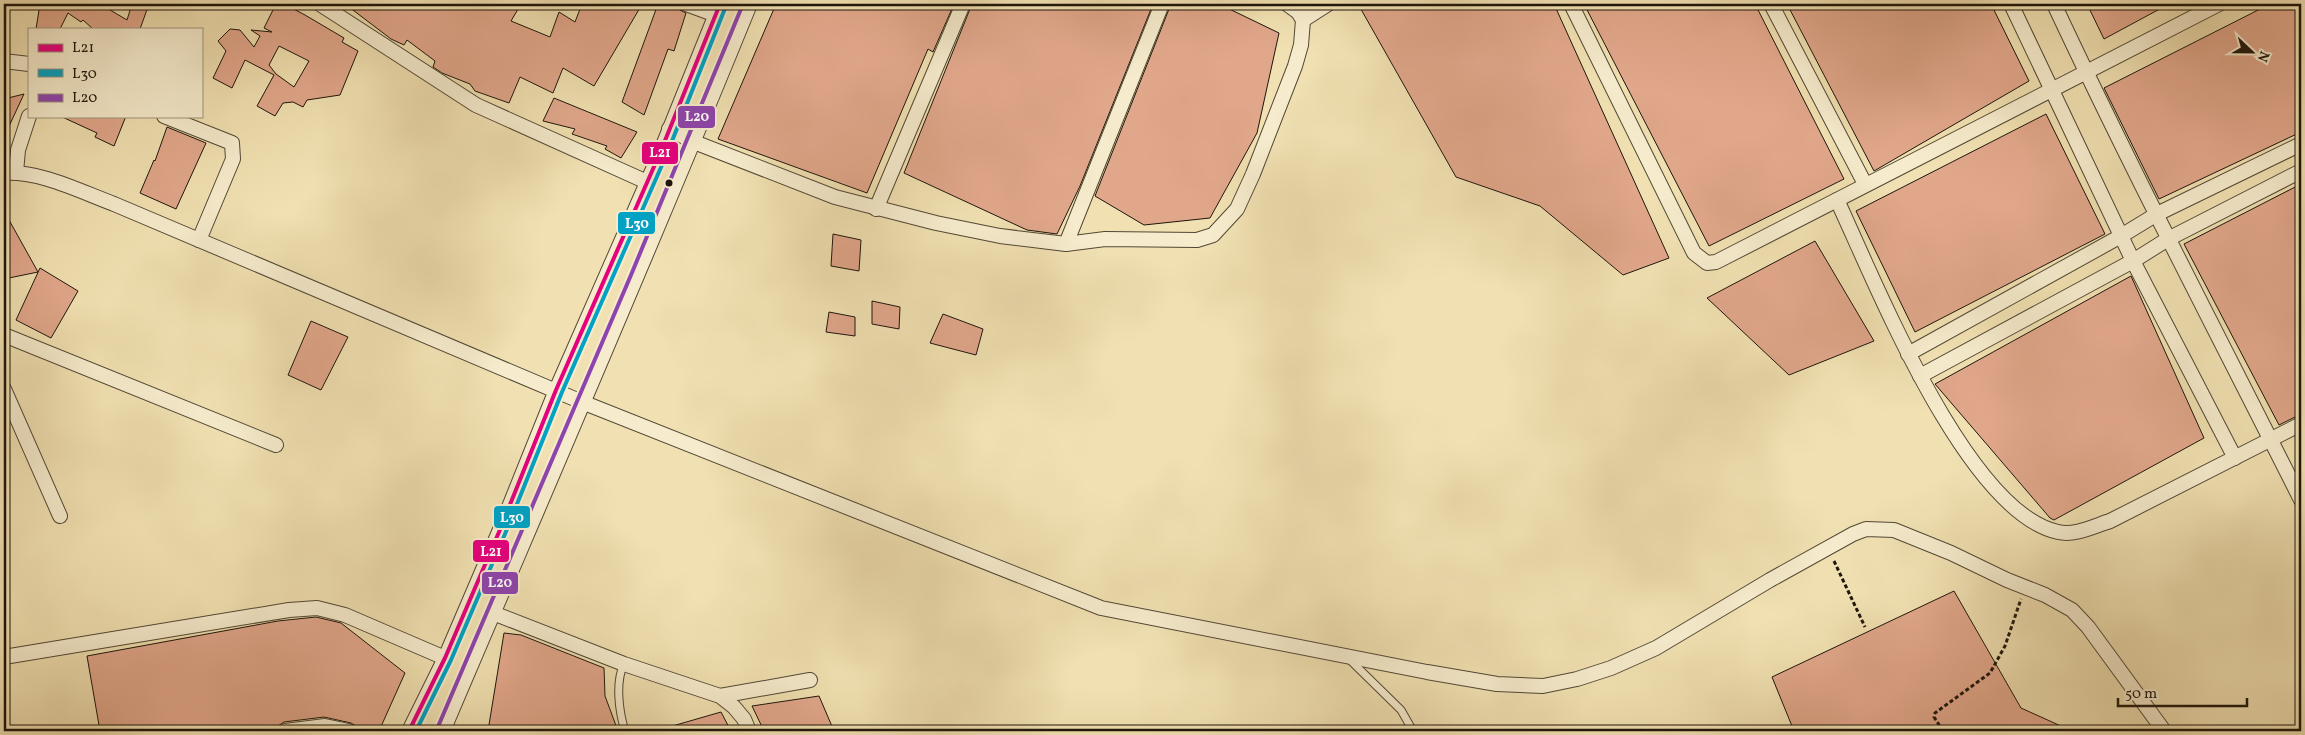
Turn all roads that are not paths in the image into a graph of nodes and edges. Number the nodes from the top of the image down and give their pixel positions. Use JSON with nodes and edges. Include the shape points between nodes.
{"nodes":[{"id":1,"x":686,"y":4,"type":"edge"},
{"id":2,"x":750,"y":4,"type":"edge"},
{"id":3,"x":963,"y":4,"type":"edge"},
{"id":4,"x":1162,"y":4,"type":"edge"},
{"id":5,"x":1287,"y":4,"type":"edge"},
{"id":6,"x":1328,"y":4,"type":"edge"},
{"id":7,"x":1571,"y":4,"type":"edge"},
{"id":8,"x":1771,"y":4,"type":"edge"},
{"id":9,"x":2010,"y":4,"type":"edge"},
{"id":10,"x":2054,"y":4,"type":"edge"},
{"id":11,"x":2219,"y":4,"type":"edge"},
{"id":12,"x":329,"y":6,"type":"edge"},
{"id":13,"x":718,"y":10,"type":"edge"},
{"id":14,"x":1303,"y":20,"type":"junction"},
{"id":15,"x":4,"y":61,"type":"edge"},
{"id":16,"x":28,"y":64,"type":"edge"},
{"id":17,"x":2086,"y":72,"type":"junction"},
{"id":18,"x":2052,"y":90,"type":"junction"},
{"id":19,"x":29,"y":118,"type":"edge"},
{"id":20,"x":169,"y":118,"type":"edge"},
{"id":21,"x":669,"y":129,"type":"junction"},
{"id":22,"x":694,"y":142,"type":"junction"},
{"id":23,"x":2301,"y":144,"type":"edge"},
{"id":24,"x":2301,"y":171,"type":"edge"},
{"id":25,"x":10,"y":172,"type":"edge"},
{"id":26,"x":646,"y":182,"type":"junction"},
{"id":27,"x":1865,"y":184,"type":"junction"},
{"id":28,"x":1837,"y":200,"type":"junction"},
{"id":29,"x":876,"y":209,"type":"junction"},
{"id":30,"x":2157,"y":214,"type":"junction"},
{"id":31,"x":2120,"y":236,"type":"junction"},
{"id":32,"x":2168,"y":239,"type":"junction"},
{"id":33,"x":199,"y":240,"type":"junction"},
{"id":34,"x":1066,"y":244,"type":"junction"},
{"id":35,"x":2133,"y":261,"type":"junction"},
{"id":36,"x":4,"y":335,"type":"edge"},
{"id":37,"x":1908,"y":354,"type":"junction"},
{"id":38,"x":1920,"y":376,"type":"junction"},
{"id":39,"x":4,"y":389,"type":"edge"},
{"id":40,"x":556,"y":390,"type":"junction"},
{"id":41,"x":582,"y":402,"type":"junction"},
{"id":42,"x":2301,"y":424,"type":"edge"},
{"id":43,"x":2271,"y":440,"type":"junction"},
{"id":44,"x":276,"y":445,"type":"dead end"},
{"id":45,"x":2235,"y":458,"type":"junction"},
{"id":46,"x":2301,"y":500,"type":"edge"},
{"id":47,"x":60,"y":516,"type":"dead end"},
{"id":48,"x":493,"y":614,"type":"junction"},
{"id":49,"x":1346,"y":656,"type":"junction"},
{"id":50,"x":4,"y":657,"type":"edge"},
{"id":51,"x":445,"y":658,"type":"junction"},
{"id":52,"x":624,"y":664,"type":"junction"},
{"id":53,"x":810,"y":680,"type":"dead end"},
{"id":54,"x":720,"y":696,"type":"junction"},
{"id":55,"x":285,"y":731,"type":"edge"},
{"id":56,"x":349,"y":731,"type":"edge"},
{"id":57,"x":409,"y":731,"type":"edge"},
{"id":58,"x":443,"y":731,"type":"edge"},
{"id":59,"x":626,"y":731,"type":"edge"},
{"id":60,"x":749,"y":731,"type":"edge"},
{"id":61,"x":1413,"y":731,"type":"edge"},
{"id":62,"x":2164,"y":731,"type":"edge"}],
"edges":[{"from":1,"to":13,"type":"street"},
{"from":2,"to":22,"type":"street"},
{"from":3,"to":29,"type":"street"},
{"from":4,"to":34,"type":"street"},
{"from":5,"to":14,"type":"street"},
{"from":6,"to":14,"type":"street"},
{"from":7,"to":28,"type":"street","via":[[1694,253],[1700,259],[1716,262]]},
{"from":8,"to":27,"type":"street"},
{"from":9,"to":18,"type":"street"},
{"from":10,"to":17,"type":"street"},
{"from":11,"to":17,"type":"street"},
{"from":12,"to":26,"type":"street","via":[[476,105]]},
{"from":13,"to":21,"type":"street"},
{"from":14,"to":34,"type":"street","via":[[1295,66],[1253,174],[1237,209],[1225,224],[1213,235],[1198,240],[1105,239]]},
{"from":15,"to":16,"type":"street"},
{"from":17,"to":18,"type":"street"},
{"from":17,"to":30,"type":"street"},
{"from":18,"to":27,"type":"street"},
{"from":18,"to":31,"type":"street"},
{"from":19,"to":25,"type":"street"},
{"from":20,"to":33,"type":"street","via":[[232,143],[233,160]]},
{"from":21,"to":22,"type":"street"},
{"from":21,"to":26,"type":"street"},
{"from":22,"to":29,"type":"street","via":[[835,197]]},
{"from":22,"to":41,"type":"street"},
{"from":23,"to":30,"type":"street"},
{"from":24,"to":32,"type":"street"},
{"from":25,"to":33,"type":"street","via":[[52,180]]},
{"from":26,"to":40,"type":"street"},
{"from":27,"to":28,"type":"street"},
{"from":28,"to":37,"type":"street"},
{"from":29,"to":34,"type":"street","via":[[1000,236]]},
{"from":30,"to":31,"type":"street"},
{"from":30,"to":32,"type":"street"},
{"from":31,"to":35,"type":"street"},
{"from":31,"to":37,"type":"street"},
{"from":32,"to":35,"type":"street"},
{"from":32,"to":43,"type":"street"},
{"from":33,"to":40,"type":"street"},
{"from":35,"to":38,"type":"street"},
{"from":35,"to":45,"type":"street"},
{"from":36,"to":44,"type":"street"},
{"from":37,"to":38,"type":"street"},
{"from":38,"to":45,"type":"street","via":[[1961,444],[1988,481],[2014,508],[2059,533],[2078,532],[2110,522]]},
{"from":39,"to":47,"type":"street"},
{"from":40,"to":41,"type":"street"},
{"from":40,"to":51,"type":"street","via":[[500,532]]},
{"from":41,"to":48,"type":"street"},
{"from":41,"to":49,"type":"street","via":[[1101,608]]},
{"from":42,"to":43,"type":"street"},
{"from":43,"to":45,"type":"street"},
{"from":43,"to":46,"type":"street"},
{"from":48,"to":52,"type":"street"},
{"from":48,"to":58,"type":"street"},
{"from":49,"to":61,"type":"lane","via":[[1401,710]]},
{"from":49,"to":62,"type":"street","via":[[1497,684],[1543,686],[1577,679],[1656,648],[1827,547],[1866,529],[1894,530],[1952,553],[2072,610]]},
{"from":50,"to":51,"type":"street","via":[[317,608],[345,616]]},
{"from":51,"to":57,"type":"street"},
{"from":52,"to":54,"type":"street"},
{"from":52,"to":59,"type":"lane","via":[[619,682]]},
{"from":53,"to":54,"type":"street"},
{"from":54,"to":60,"type":"street","via":[[744,719]]},
{"from":55,"to":56,"type":"street","via":[[324,726]]}]}
